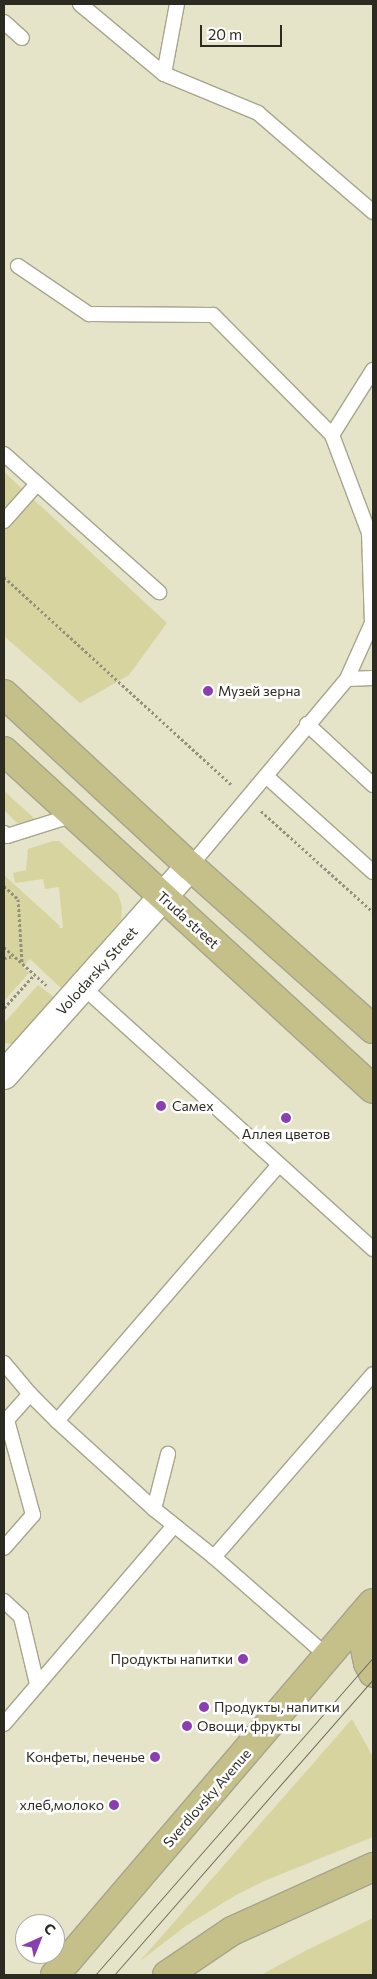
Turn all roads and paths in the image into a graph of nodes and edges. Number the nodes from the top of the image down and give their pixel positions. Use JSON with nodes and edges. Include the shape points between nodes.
{"nodes":[{"id":1,"x":80,"y":4,"type":"edge"},
{"id":2,"x":177,"y":4,"type":"edge"},
{"id":3,"x":4,"y":22,"type":"edge"},
{"id":4,"x":22,"y":38,"type":"dead end"},
{"id":5,"x":164,"y":74,"type":"junction"},
{"id":6,"x":373,"y":212,"type":"edge"},
{"id":7,"x":18,"y":266,"type":"dead end"},
{"id":8,"x":373,"y":370,"type":"edge"},
{"id":9,"x":332,"y":435,"type":"junction"},
{"id":10,"x":4,"y":454,"type":"edge"},
{"id":11,"x":37,"y":484,"type":"junction"},
{"id":12,"x":366,"y":510,"type":"edge"},
{"id":13,"x":4,"y":521,"type":"edge"},
{"id":14,"x":4,"y":577,"type":"edge"},
{"id":15,"x":159,"y":592,"type":"dead end"},
{"id":16,"x":373,"y":678,"type":"edge"},
{"id":17,"x":347,"y":679,"type":"junction"},
{"id":18,"x":4,"y":694,"type":"edge"},
{"id":19,"x":307,"y":724,"type":"junction"},
{"id":20,"x":4,"y":752,"type":"edge"},
{"id":21,"x":266,"y":776,"type":"junction"},
{"id":22,"x":373,"y":785,"type":"edge"},
{"id":23,"x":247,"y":799,"type":"junction"},
{"id":24,"x":74,"y":815,"type":"junction"},
{"id":25,"x":4,"y":833,"type":"edge"},
{"id":26,"x":190,"y":866,"type":"junction"},
{"id":27,"x":373,"y":872,"type":"edge"},
{"id":28,"x":4,"y":886,"type":"edge"},
{"id":29,"x":163,"y":897,"type":"junction"},
{"id":30,"x":373,"y":912,"type":"edge"},
{"id":31,"x":14,"y":956,"type":"dead end"},
{"id":32,"x":4,"y":958,"type":"edge"},
{"id":33,"x":22,"y":963,"type":"dead end"},
{"id":34,"x":35,"y":974,"type":"dead end"},
{"id":35,"x":83,"y":987,"type":"junction"},
{"id":36,"x":4,"y":1008,"type":"edge"},
{"id":37,"x":373,"y":1029,"type":"edge"},
{"id":38,"x":4,"y":1075,"type":"edge"},
{"id":39,"x":373,"y":1088,"type":"edge"},
{"id":40,"x":279,"y":1165,"type":"junction"},
{"id":41,"x":373,"y":1249,"type":"edge"},
{"id":42,"x":4,"y":1362,"type":"edge"},
{"id":43,"x":373,"y":1374,"type":"edge"},
{"id":44,"x":30,"y":1394,"type":"junction"},
{"id":45,"x":5,"y":1421,"type":"edge"},
{"id":46,"x":57,"y":1421,"type":"junction"},
{"id":47,"x":168,"y":1454,"type":"dead end"},
{"id":48,"x":154,"y":1509,"type":"junction"},
{"id":49,"x":174,"y":1526,"type":"junction"},
{"id":50,"x":4,"y":1548,"type":"edge"},
{"id":51,"x":214,"y":1557,"type":"junction"},
{"id":52,"x":4,"y":1601,"type":"edge"},
{"id":53,"x":366,"y":1611,"type":"edge"},
{"id":54,"x":327,"y":1656,"type":"junction"},
{"id":55,"x":373,"y":1673,"type":"edge"},
{"id":56,"x":37,"y":1684,"type":"junction"},
{"id":57,"x":4,"y":1724,"type":"edge"},
{"id":58,"x":373,"y":1867,"type":"edge"},
{"id":59,"x":54,"y":1975,"type":"edge"},
{"id":60,"x":168,"y":1975,"type":"edge"}],
"edges":[{"from":1,"to":5,"type":"lane"},
{"from":2,"to":5,"type":"lane"},
{"from":3,"to":4,"type":"lane"},
{"from":5,"to":6,"type":"lane","via":[[258,113]]},
{"from":7,"to":9,"type":"lane","via":[[89,314],[213,315]]},
{"from":8,"to":9,"type":"lane"},
{"from":9,"to":12,"type":"lane"},
{"from":10,"to":11,"type":"lane"},
{"from":11,"to":13,"type":"lane"},
{"from":11,"to":15,"type":"lane"},
{"from":12,"to":17,"type":"lane","via":[[372,623]]},
{"from":14,"to":23,"type":"path"},
{"from":16,"to":17,"type":"lane"},
{"from":17,"to":19,"type":"lane"},
{"from":18,"to":26,"type":"main road"},
{"from":19,"to":21,"type":"lane"},
{"from":19,"to":22,"type":"lane"},
{"from":20,"to":24,"type":"main road","name":"Truda street"},
{"from":21,"to":23,"type":"lane"},
{"from":21,"to":27,"type":"lane"},
{"from":23,"to":26,"type":"lane"},
{"from":23,"to":30,"type":"path"},
{"from":24,"to":25,"type":"lane","via":[[7,836]]},
{"from":24,"to":29,"type":"main road","name":"Truda street"},
{"from":26,"to":29,"type":"street","name":"Volodarsky Street"},
{"from":26,"to":37,"type":"main road"},
{"from":28,"to":33,"type":"path","via":[[18,899]]},
{"from":29,"to":35,"type":"street","name":"Volodarsky Street"},
{"from":29,"to":39,"type":"main road","name":"Truda street"},
{"from":31,"to":32,"type":"path"},
{"from":34,"to":36,"type":"path"},
{"from":35,"to":38,"type":"street","name":"Volodarsky Street"},
{"from":35,"to":40,"type":"lane"},
{"from":40,"to":41,"type":"lane"},
{"from":40,"to":46,"type":"lane"},
{"from":42,"to":44,"type":"lane"},
{"from":43,"to":51,"type":"lane"},
{"from":44,"to":45,"type":"lane"},
{"from":44,"to":46,"type":"lane"},
{"from":45,"to":50,"type":"lane","via":[[33,1514]]},
{"from":46,"to":48,"type":"lane"},
{"from":47,"to":48,"type":"lane"},
{"from":48,"to":49,"type":"lane"},
{"from":49,"to":51,"type":"lane"},
{"from":49,"to":56,"type":"lane"},
{"from":51,"to":54,"type":"lane"},
{"from":52,"to":56,"type":"lane","via":[[21,1617]]},
{"from":53,"to":54,"type":"main road","name":"Sverdlovsky Avenue"},
{"from":53,"to":55,"type":"main road","name":"Sverdlovsky Avenue","via":[[368,1663]]},
{"from":54,"to":59,"type":"main road","name":"Sverdlovsky Avenue"},
{"from":56,"to":57,"type":"lane"},
{"from":58,"to":60,"type":"main road","via":[[232,1932]]}]}
